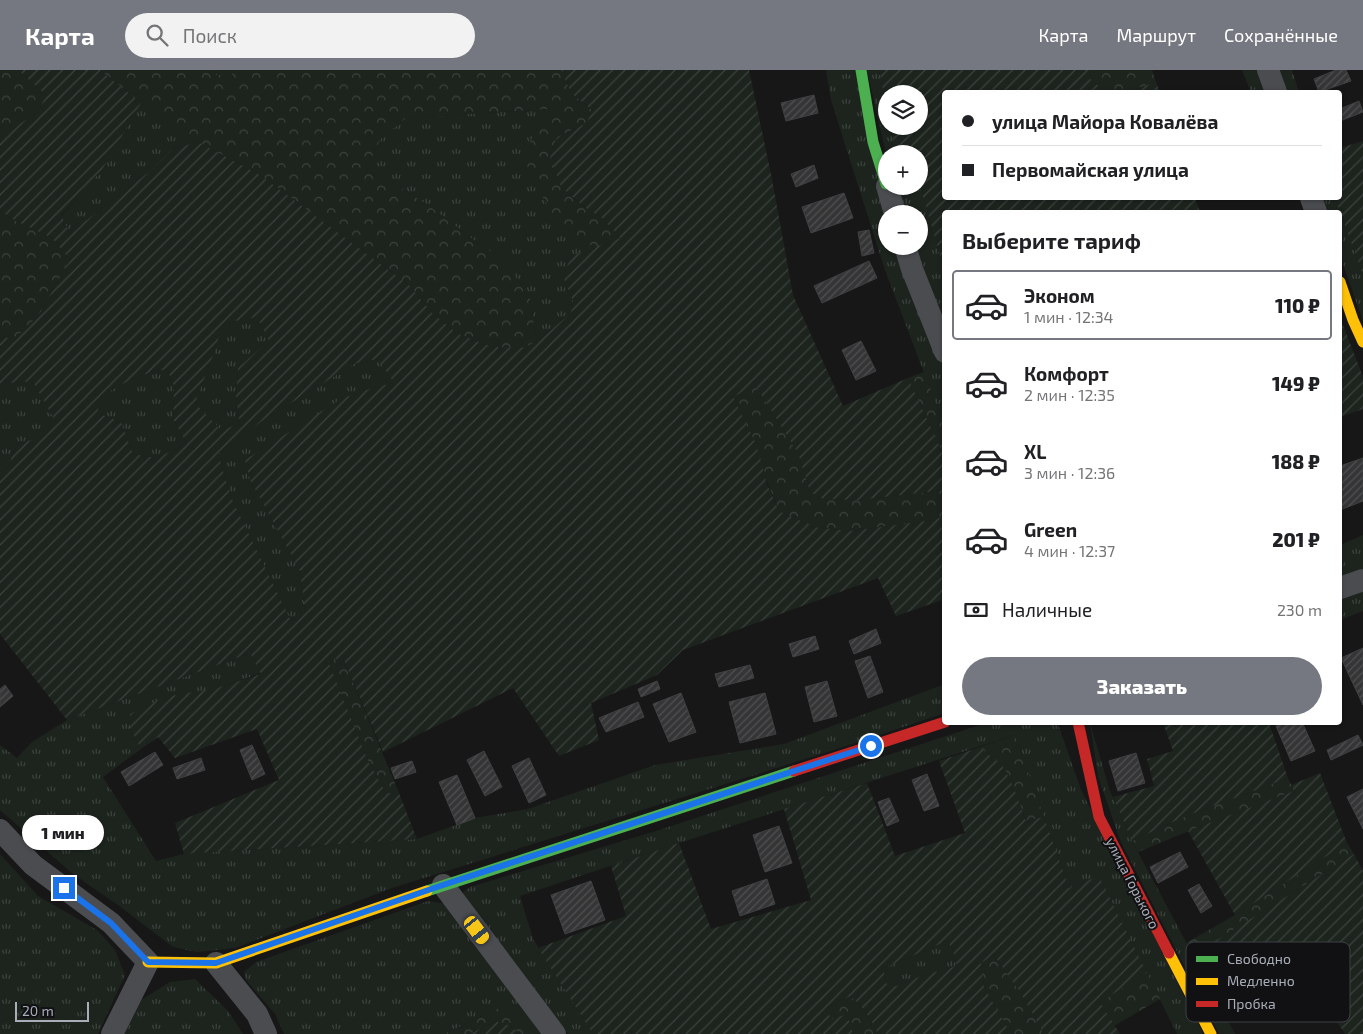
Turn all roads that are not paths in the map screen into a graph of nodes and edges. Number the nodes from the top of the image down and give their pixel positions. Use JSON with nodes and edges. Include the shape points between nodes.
{"nodes":[{"id":1,"x":861,"y":70,"type":"edge"},
{"id":2,"x":1268,"y":70,"type":"edge"},
{"id":3,"x":1275,"y":90,"type":"edge"},
{"id":4,"x":878,"y":155,"type":"edge"},
{"id":5,"x":908,"y":255,"type":"edge"},
{"id":6,"x":1342,"y":288,"type":"edge"},
{"id":7,"x":1363,"y":342,"type":"edge"},
{"id":8,"x":942,"y":344,"type":"edge"},
{"id":9,"x":1363,"y":580,"type":"edge"},
{"id":10,"x":1342,"y":587,"type":"edge"},
{"id":11,"x":942,"y":723,"type":"edge"},
{"id":12,"x":1079,"y":725,"type":"edge"},
{"id":13,"x":0,"y":830,"type":"edge"},
{"id":14,"x":443,"y":885,"type":"junction"},
{"id":15,"x":148,"y":962,"type":"junction"},
{"id":16,"x":216,"y":963,"type":"junction"},
{"id":17,"x":1186,"y":986,"type":"edge"},
{"id":18,"x":1205,"y":1022,"type":"edge"},
{"id":19,"x":112,"y":1034,"type":"edge"},
{"id":20,"x":266,"y":1034,"type":"edge"},
{"id":21,"x":555,"y":1034,"type":"edge"},
{"id":22,"x":1211,"y":1034,"type":"edge"}],
"edges":[{"from":1,"to":4,"type":"street"},
{"from":2,"to":3,"type":"street"},
{"from":5,"to":8,"type":"street"},
{"from":6,"to":7,"type":"street"},
{"from":9,"to":10,"type":"street"},
{"from":11,"to":14,"type":"street"},
{"from":12,"to":17,"type":"street","name":"улица Горького","via":[[1099,817]]},
{"from":13,"to":15,"type":"street","via":[[33,865],[111,923]]},
{"from":14,"to":16,"type":"street"},
{"from":14,"to":21,"type":"street"},
{"from":15,"to":16,"type":"street"},
{"from":15,"to":19,"type":"street"},
{"from":16,"to":20,"type":"street","via":[[257,1014]]},
{"from":18,"to":22,"type":"street","name":"улица Горького"}]}
